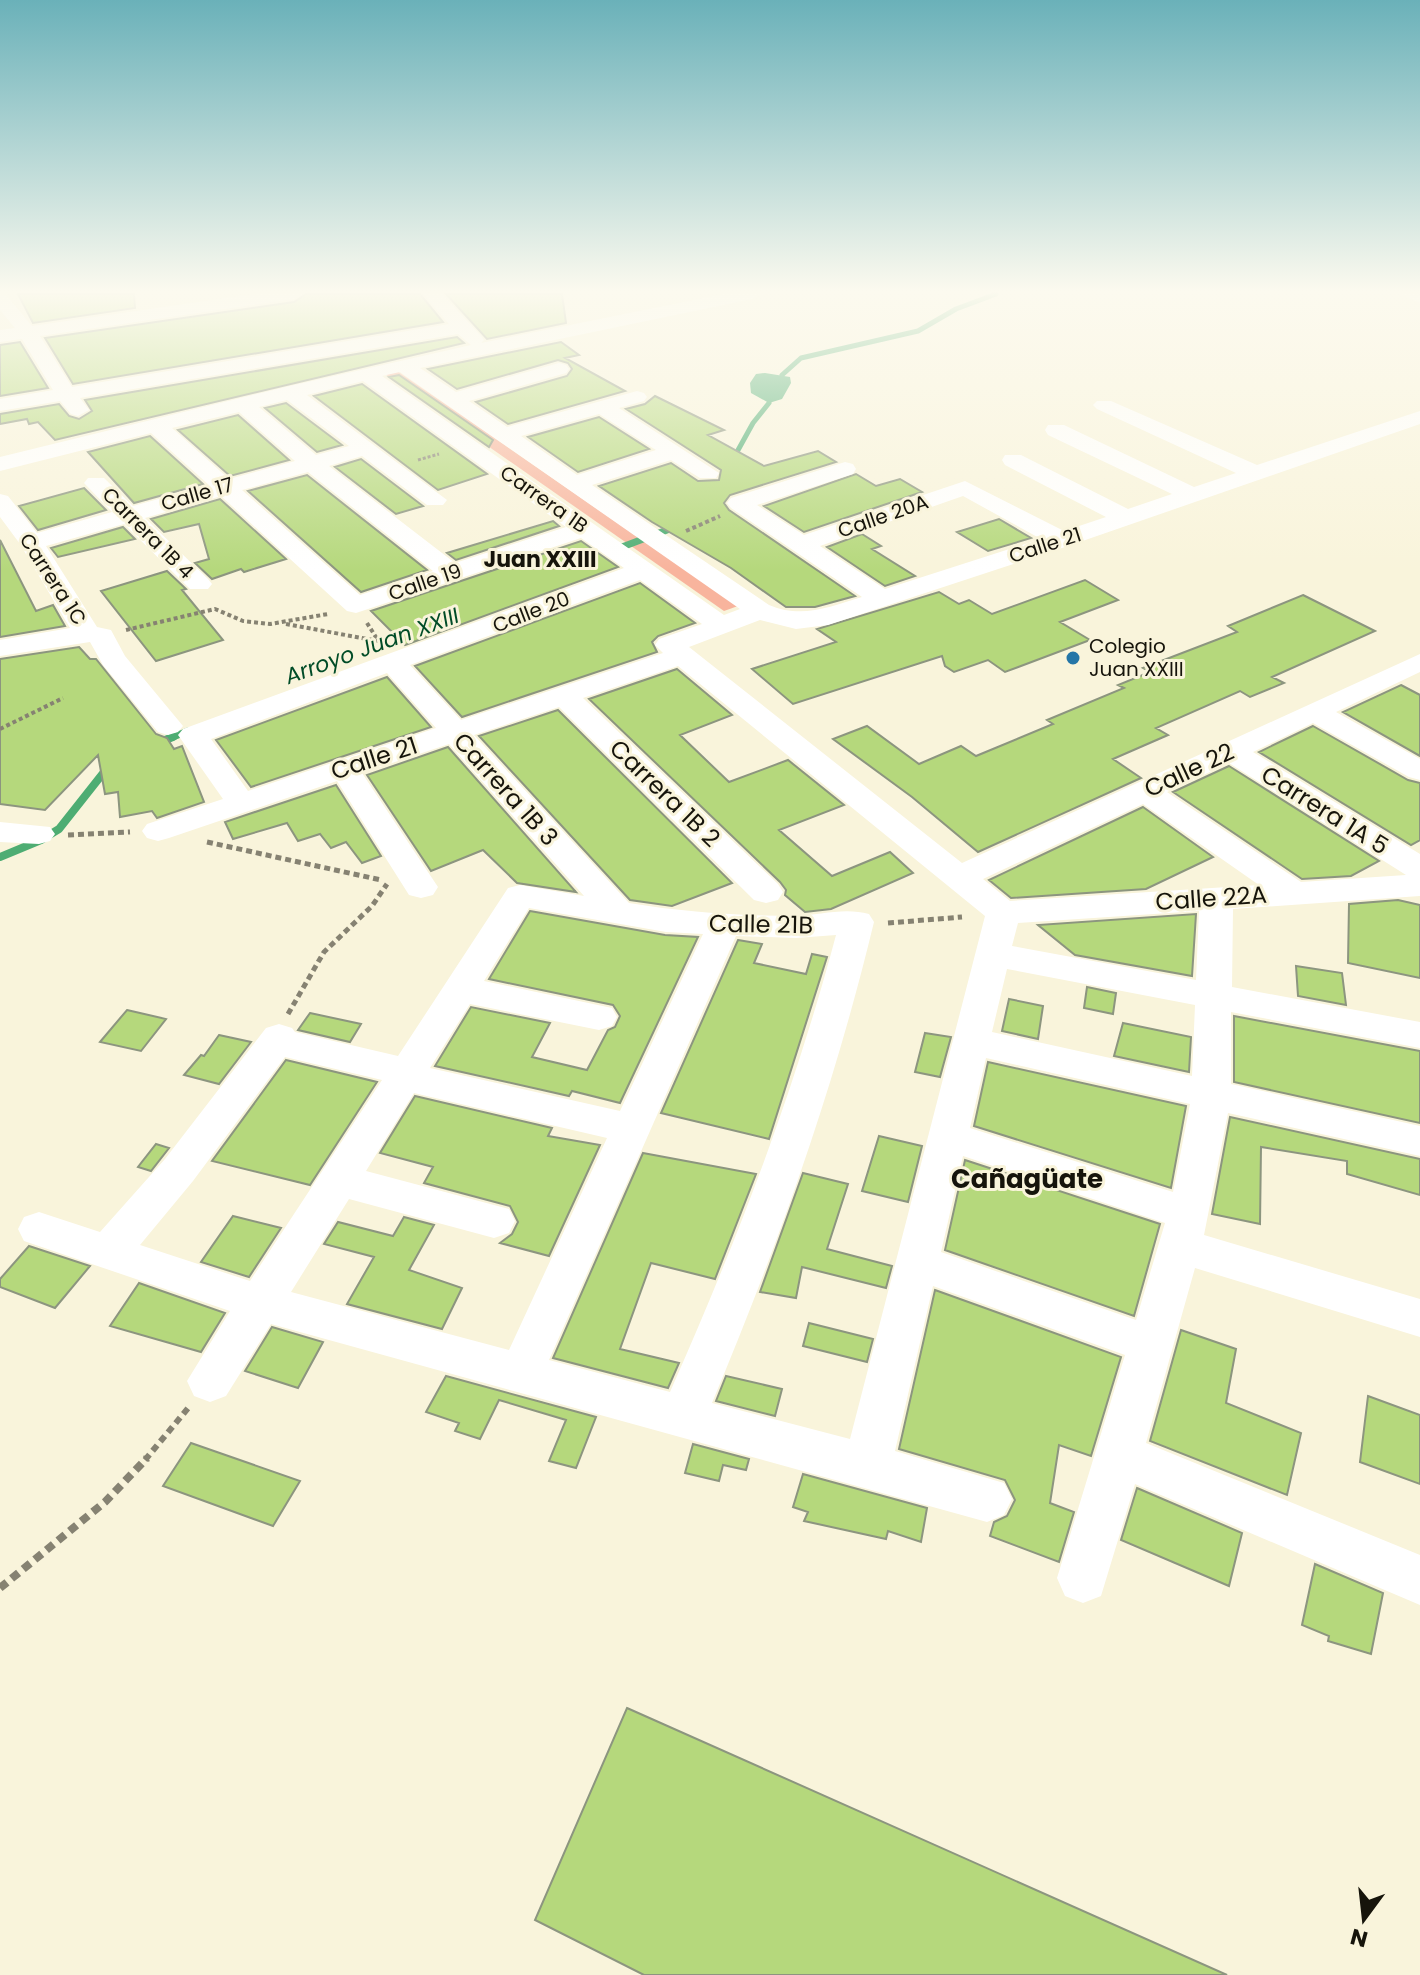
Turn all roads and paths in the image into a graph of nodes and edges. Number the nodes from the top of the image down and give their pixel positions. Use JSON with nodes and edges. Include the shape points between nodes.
{"nodes":[{"id":1,"x":61,"y":386,"type":"edge"},
{"id":2,"x":118,"y":386,"type":"edge"},
{"id":3,"x":315,"y":386,"type":"edge"},
{"id":4,"x":383,"y":386,"type":"edge"},
{"id":5,"x":435,"y":386,"type":"edge"},
{"id":6,"x":499,"y":386,"type":"edge"},
{"id":7,"x":290,"y":392,"type":"junction"},
{"id":8,"x":66,"y":395,"type":"junction"},
{"id":9,"x":637,"y":397,"type":"dead end"},
{"id":10,"x":454,"y":399,"type":"junction"},
{"id":11,"x":243,"y":404,"type":"junction"},
{"id":12,"x":0,"y":405,"type":"edge"},
{"id":13,"x":1104,"y":405,"type":"dead end"},
{"id":14,"x":602,"y":407,"type":"junction"},
{"id":15,"x":1420,"y":417,"type":"edge"},
{"id":16,"x":155,"y":425,"type":"junction"},
{"id":17,"x":1056,"y":430,"type":"dead end"},
{"id":18,"x":504,"y":434,"type":"junction"},
{"id":19,"x":102,"y":438,"type":"junction"},
{"id":20,"x":468,"y":445,"type":"junction"},
{"id":21,"x":364,"y":449,"type":"junction"},
{"id":22,"x":673,"y":452,"type":"junction"},
{"id":23,"x":1013,"y":460,"type":"dead end"},
{"id":24,"x":311,"y":463,"type":"junction"},
{"id":25,"x":0,"y":464,"type":"edge"},
{"id":26,"x":390,"y":468,"type":"junction"},
{"id":27,"x":845,"y":469,"type":"dead end"},
{"id":28,"x":708,"y":473,"type":"dead end"},
{"id":29,"x":1256,"y":473,"type":"junction"},
{"id":30,"x":96,"y":483,"type":"dead end"},
{"id":31,"x":575,"y":483,"type":"junction"},
{"id":32,"x":225,"y":485,"type":"junction"},
{"id":33,"x":1192,"y":495,"type":"junction"},
{"id":34,"x":435,"y":500,"type":"dead end"},
{"id":35,"x":0,"y":501,"type":"edge"},
{"id":36,"x":741,"y":504,"type":"junction"},
{"id":37,"x":130,"y":514,"type":"junction"},
{"id":38,"x":1127,"y":518,"type":"junction"},
{"id":39,"x":586,"y":528,"type":"junction"},
{"id":40,"x":654,"y":538,"type":"junction"},
{"id":41,"x":1062,"y":540,"type":"junction"},
{"id":42,"x":31,"y":542,"type":"junction"},
{"id":43,"x":802,"y":544,"type":"junction"},
{"id":44,"x":643,"y":570,"type":"junction"},
{"id":45,"x":452,"y":573,"type":"junction"},
{"id":46,"x":199,"y":584,"type":"dead end"},
{"id":47,"x":881,"y":598,"type":"junction"},
{"id":48,"x":356,"y":605,"type":"junction"},
{"id":49,"x":760,"y":611,"type":"junction"},
{"id":50,"x":285,"y":624,"type":"junction"},
{"id":51,"x":721,"y":625,"type":"junction"},
{"id":52,"x":94,"y":635,"type":"junction"},
{"id":53,"x":0,"y":648,"type":"edge"},
{"id":54,"x":676,"y":650,"type":"junction"},
{"id":55,"x":386,"y":651,"type":"junction"},
{"id":56,"x":1412,"y":674,"type":"edge"},
{"id":57,"x":563,"y":695,"type":"junction"},
{"id":58,"x":63,"y":698,"type":"dead end"},
{"id":59,"x":1314,"y":712,"type":"junction"},
{"id":60,"x":0,"y":729,"type":"edge"},
{"id":61,"x":180,"y":731,"type":"junction"},
{"id":62,"x":455,"y":732,"type":"junction"},
{"id":63,"x":1231,"y":751,"type":"junction"},
{"id":64,"x":344,"y":769,"type":"junction"},
{"id":65,"x":1420,"y":771,"type":"edge"},
{"id":66,"x":1145,"y":791,"type":"junction"},
{"id":67,"x":241,"y":803,"type":"junction"},
{"id":68,"x":158,"y":831,"type":"junction"},
{"id":69,"x":0,"y":832,"type":"edge"},
{"id":70,"x":50,"y":834,"type":"joint"},
{"id":71,"x":1420,"y":869,"type":"edge"},
{"id":72,"x":958,"y":878,"type":"junction"},
{"id":73,"x":388,"y":881,"type":"junction"},
{"id":74,"x":1420,"y":885,"type":"edge"},
{"id":75,"x":421,"y":887,"type":"joint"},
{"id":76,"x":766,"y":892,"type":"dead end"},
{"id":77,"x":1292,"y":892,"type":"junction"},
{"id":78,"x":1216,"y":898,"type":"junction"},
{"id":79,"x":1003,"y":913,"type":"junction"},
{"id":80,"x":619,"y":914,"type":"junction"},
{"id":81,"x":857,"y":922,"type":"junction"},
{"id":82,"x":724,"y":925,"type":"junction"},
{"id":83,"x":992,"y":954,"type":"junction"},
{"id":84,"x":463,"y":990,"type":"junction"},
{"id":85,"x":1213,"y":995,"type":"junction"},
{"id":86,"x":599,"y":1017,"type":"dead end"},
{"id":87,"x":1420,"y":1035,"type":"edge"},
{"id":88,"x":277,"y":1039,"type":"junction"},
{"id":89,"x":971,"y":1041,"type":"junction"},
{"id":90,"x":408,"y":1075,"type":"junction"},
{"id":91,"x":1211,"y":1095,"type":"junction"},
{"id":92,"x":632,"y":1129,"type":"junction"},
{"id":93,"x":948,"y":1136,"type":"junction"},
{"id":94,"x":1420,"y":1141,"type":"edge"},
{"id":95,"x":340,"y":1180,"type":"junction"},
{"id":96,"x":494,"y":1221,"type":"dead end"},
{"id":97,"x":39,"y":1229,"type":"dead end"},
{"id":98,"x":1184,"y":1230,"type":"junction"},
{"id":99,"x":108,"y":1252,"type":"junction"},
{"id":100,"x":917,"y":1262,"type":"junction"},
{"id":101,"x":261,"y":1303,"type":"junction"},
{"id":102,"x":1420,"y":1318,"type":"edge"},
{"id":103,"x":1150,"y":1344,"type":"junction"},
{"id":104,"x":521,"y":1372,"type":"junction"},
{"id":105,"x":210,"y":1381,"type":"joint"},
{"id":106,"x":682,"y":1418,"type":"junction"},
{"id":107,"x":1120,"y":1455,"type":"junction"},
{"id":108,"x":867,"y":1466,"type":"junction"},
{"id":109,"x":987,"y":1499,"type":"dead end"},
{"id":110,"x":1083,"y":1578,"type":"dead end"},
{"id":111,"x":1420,"y":1580,"type":"edge"},
{"id":112,"x":0,"y":1588,"type":"edge"}],
"edges":[{"from":1,"to":8,"type":"street"},
{"from":2,"to":8,"type":"street"},
{"from":3,"to":7,"type":"street"},
{"from":4,"to":20,"type":"street","name":"Carrera 1B"},
{"from":5,"to":10,"type":"street","name":"Carrera 1B"},
{"from":6,"to":10,"type":"street"},
{"from":7,"to":11,"type":"street"},
{"from":7,"to":21,"type":"street"},
{"from":8,"to":12,"type":"street"},
{"from":8,"to":19,"type":"street"},
{"from":9,"to":14,"type":"street"},
{"from":10,"to":18,"type":"street","name":"Carrera 1B"},
{"from":11,"to":16,"type":"street"},
{"from":11,"to":24,"type":"street"},
{"from":13,"to":29,"type":"street"},
{"from":14,"to":18,"type":"street"},
{"from":14,"to":22,"type":"street"},
{"from":15,"to":29,"type":"street","name":"Calle 21"},
{"from":16,"to":19,"type":"street"},
{"from":16,"to":32,"type":"street"},
{"from":17,"to":33,"type":"street"},
{"from":18,"to":31,"type":"street","name":"Carrera 1B"},
{"from":19,"to":25,"type":"street"},
{"from":20,"to":26,"type":"path"},
{"from":20,"to":39,"type":"street","name":"Carrera 1B"},
{"from":21,"to":24,"type":"street","name":"Calle 17"},
{"from":21,"to":26,"type":"street"},
{"from":22,"to":28,"type":"street"},
{"from":22,"to":31,"type":"street"},
{"from":23,"to":38,"type":"street"},
{"from":24,"to":32,"type":"street","name":"Calle 17"},
{"from":24,"to":45,"type":"street"},
{"from":26,"to":34,"type":"street"},
{"from":27,"to":36,"type":"street"},
{"from":29,"to":33,"type":"street","name":"Calle 21"},
{"from":30,"to":37,"type":"street","name":"Carrera 1B 4"},
{"from":31,"to":40,"type":"street","name":"Carrera 1B"},
{"from":32,"to":37,"type":"street","name":"Calle 17"},
{"from":32,"to":48,"type":"street"},
{"from":33,"to":38,"type":"street","name":"Calle 21"},
{"from":35,"to":42,"type":"street","name":"Carrera 1C"},
{"from":36,"to":40,"type":"path"},
{"from":36,"to":43,"type":"street"},
{"from":37,"to":42,"type":"street","name":"Calle 17"},
{"from":37,"to":46,"type":"street","name":"Carrera 1B 4"},
{"from":38,"to":41,"type":"street","name":"Calle 21"},
{"from":39,"to":44,"type":"street","name":"Carrera 1B"},
{"from":39,"to":45,"type":"street","name":"Calle 19"},
{"from":40,"to":49,"type":"street","name":"Carrera 1B"},
{"from":41,"to":43,"type":"street","name":"Calle 20A","via":[[965,488]]},
{"from":41,"to":47,"type":"street","name":"Calle 21"},
{"from":42,"to":52,"type":"street","name":"Carrera 1C"},
{"from":43,"to":47,"type":"street"},
{"from":44,"to":51,"type":"street","name":"Carrera 1B"},
{"from":44,"to":55,"type":"street","name":"Calle 20"},
{"from":45,"to":48,"type":"street","name":"Calle 19"},
{"from":47,"to":49,"type":"street","name":"Calle 21","via":[[806,622],[779,620]]},
{"from":48,"to":50,"type":"path"},
{"from":48,"to":55,"type":"path"},
{"from":49,"to":51,"type":"street","name":"Calle 21"},
{"from":50,"to":52,"type":"path","via":[[249,623],[215,609]]},
{"from":50,"to":55,"type":"path"},
{"from":51,"to":54,"type":"street","name":"Calle 21"},
{"from":52,"to":53,"type":"street"},
{"from":52,"to":61,"type":"street","name":"Carrera 1C"},
{"from":54,"to":57,"type":"street","name":"Calle 21"},
{"from":54,"to":72,"type":"street"},
{"from":55,"to":61,"type":"street","name":"Calle 20"},
{"from":55,"to":62,"type":"street","name":"Carrera 1B 3"},
{"from":56,"to":59,"type":"street","name":"Calle 22"},
{"from":57,"to":62,"type":"street","name":"Calle 21"},
{"from":57,"to":76,"type":"street","name":"Carrera 1B 2"},
{"from":58,"to":60,"type":"path"},
{"from":59,"to":63,"type":"street","name":"Calle 22"},
{"from":59,"to":65,"type":"street"},
{"from":61,"to":67,"type":"street","name":"Carrera 1C"},
{"from":62,"to":64,"type":"street","name":"Calle 21"},
{"from":62,"to":80,"type":"street","name":"Carrera 1B 3"},
{"from":63,"to":66,"type":"street","name":"Calle 22"},
{"from":63,"to":71,"type":"street","name":"Carrera 1A 5"},
{"from":64,"to":67,"type":"street","name":"Calle 21"},
{"from":64,"to":75,"type":"street"},
{"from":66,"to":72,"type":"street","name":"Calle 22"},
{"from":66,"to":77,"type":"street"},
{"from":67,"to":68,"type":"street","name":"Calle 21"},
{"from":68,"to":70,"type":"path"},
{"from":68,"to":73,"type":"path"},
{"from":69,"to":70,"type":"street"},
{"from":72,"to":79,"type":"street"},
{"from":73,"to":75,"type":"path"},
{"from":73,"to":88,"type":"path","via":[[379,902],[319,956]]},
{"from":74,"to":77,"type":"street","name":"Calle 22A"},
{"from":77,"to":78,"type":"street","name":"Calle 22A"},
{"from":78,"to":79,"type":"street","name":"Calle 22A"},
{"from":78,"to":85,"type":"street"},
{"from":79,"to":81,"type":"path"},
{"from":79,"to":83,"type":"street"},
{"from":80,"to":82,"type":"street","name":"Calle 21B"},
{"from":80,"to":84,"type":"street","name":"Calle 21B","via":[[520,896]]},
{"from":81,"to":82,"type":"street","name":"Calle 21B"},
{"from":81,"to":106,"type":"street","via":[[796,1134]]},
{"from":82,"to":92,"type":"street"},
{"from":83,"to":85,"type":"street"},
{"from":83,"to":89,"type":"street"},
{"from":84,"to":86,"type":"street"},
{"from":84,"to":90,"type":"street"},
{"from":85,"to":87,"type":"street"},
{"from":85,"to":91,"type":"street"},
{"from":88,"to":90,"type":"street"},
{"from":88,"to":99,"type":"street","via":[[179,1170]]},
{"from":89,"to":91,"type":"street"},
{"from":89,"to":93,"type":"street"},
{"from":90,"to":92,"type":"street"},
{"from":90,"to":95,"type":"street"},
{"from":91,"to":94,"type":"street"},
{"from":91,"to":98,"type":"street"},
{"from":92,"to":104,"type":"street"},
{"from":93,"to":98,"type":"street"},
{"from":93,"to":100,"type":"street"},
{"from":95,"to":96,"type":"street"},
{"from":95,"to":101,"type":"street"},
{"from":97,"to":99,"type":"street"},
{"from":98,"to":102,"type":"street"},
{"from":98,"to":103,"type":"street"},
{"from":99,"to":101,"type":"street"},
{"from":100,"to":103,"type":"street"},
{"from":100,"to":108,"type":"street"},
{"from":101,"to":104,"type":"street"},
{"from":101,"to":105,"type":"street"},
{"from":103,"to":107,"type":"street"},
{"from":104,"to":106,"type":"street"},
{"from":105,"to":112,"type":"path","via":[[105,1502]]},
{"from":106,"to":108,"type":"street"},
{"from":107,"to":110,"type":"street"},
{"from":107,"to":111,"type":"street"},
{"from":108,"to":109,"type":"street"}]}
